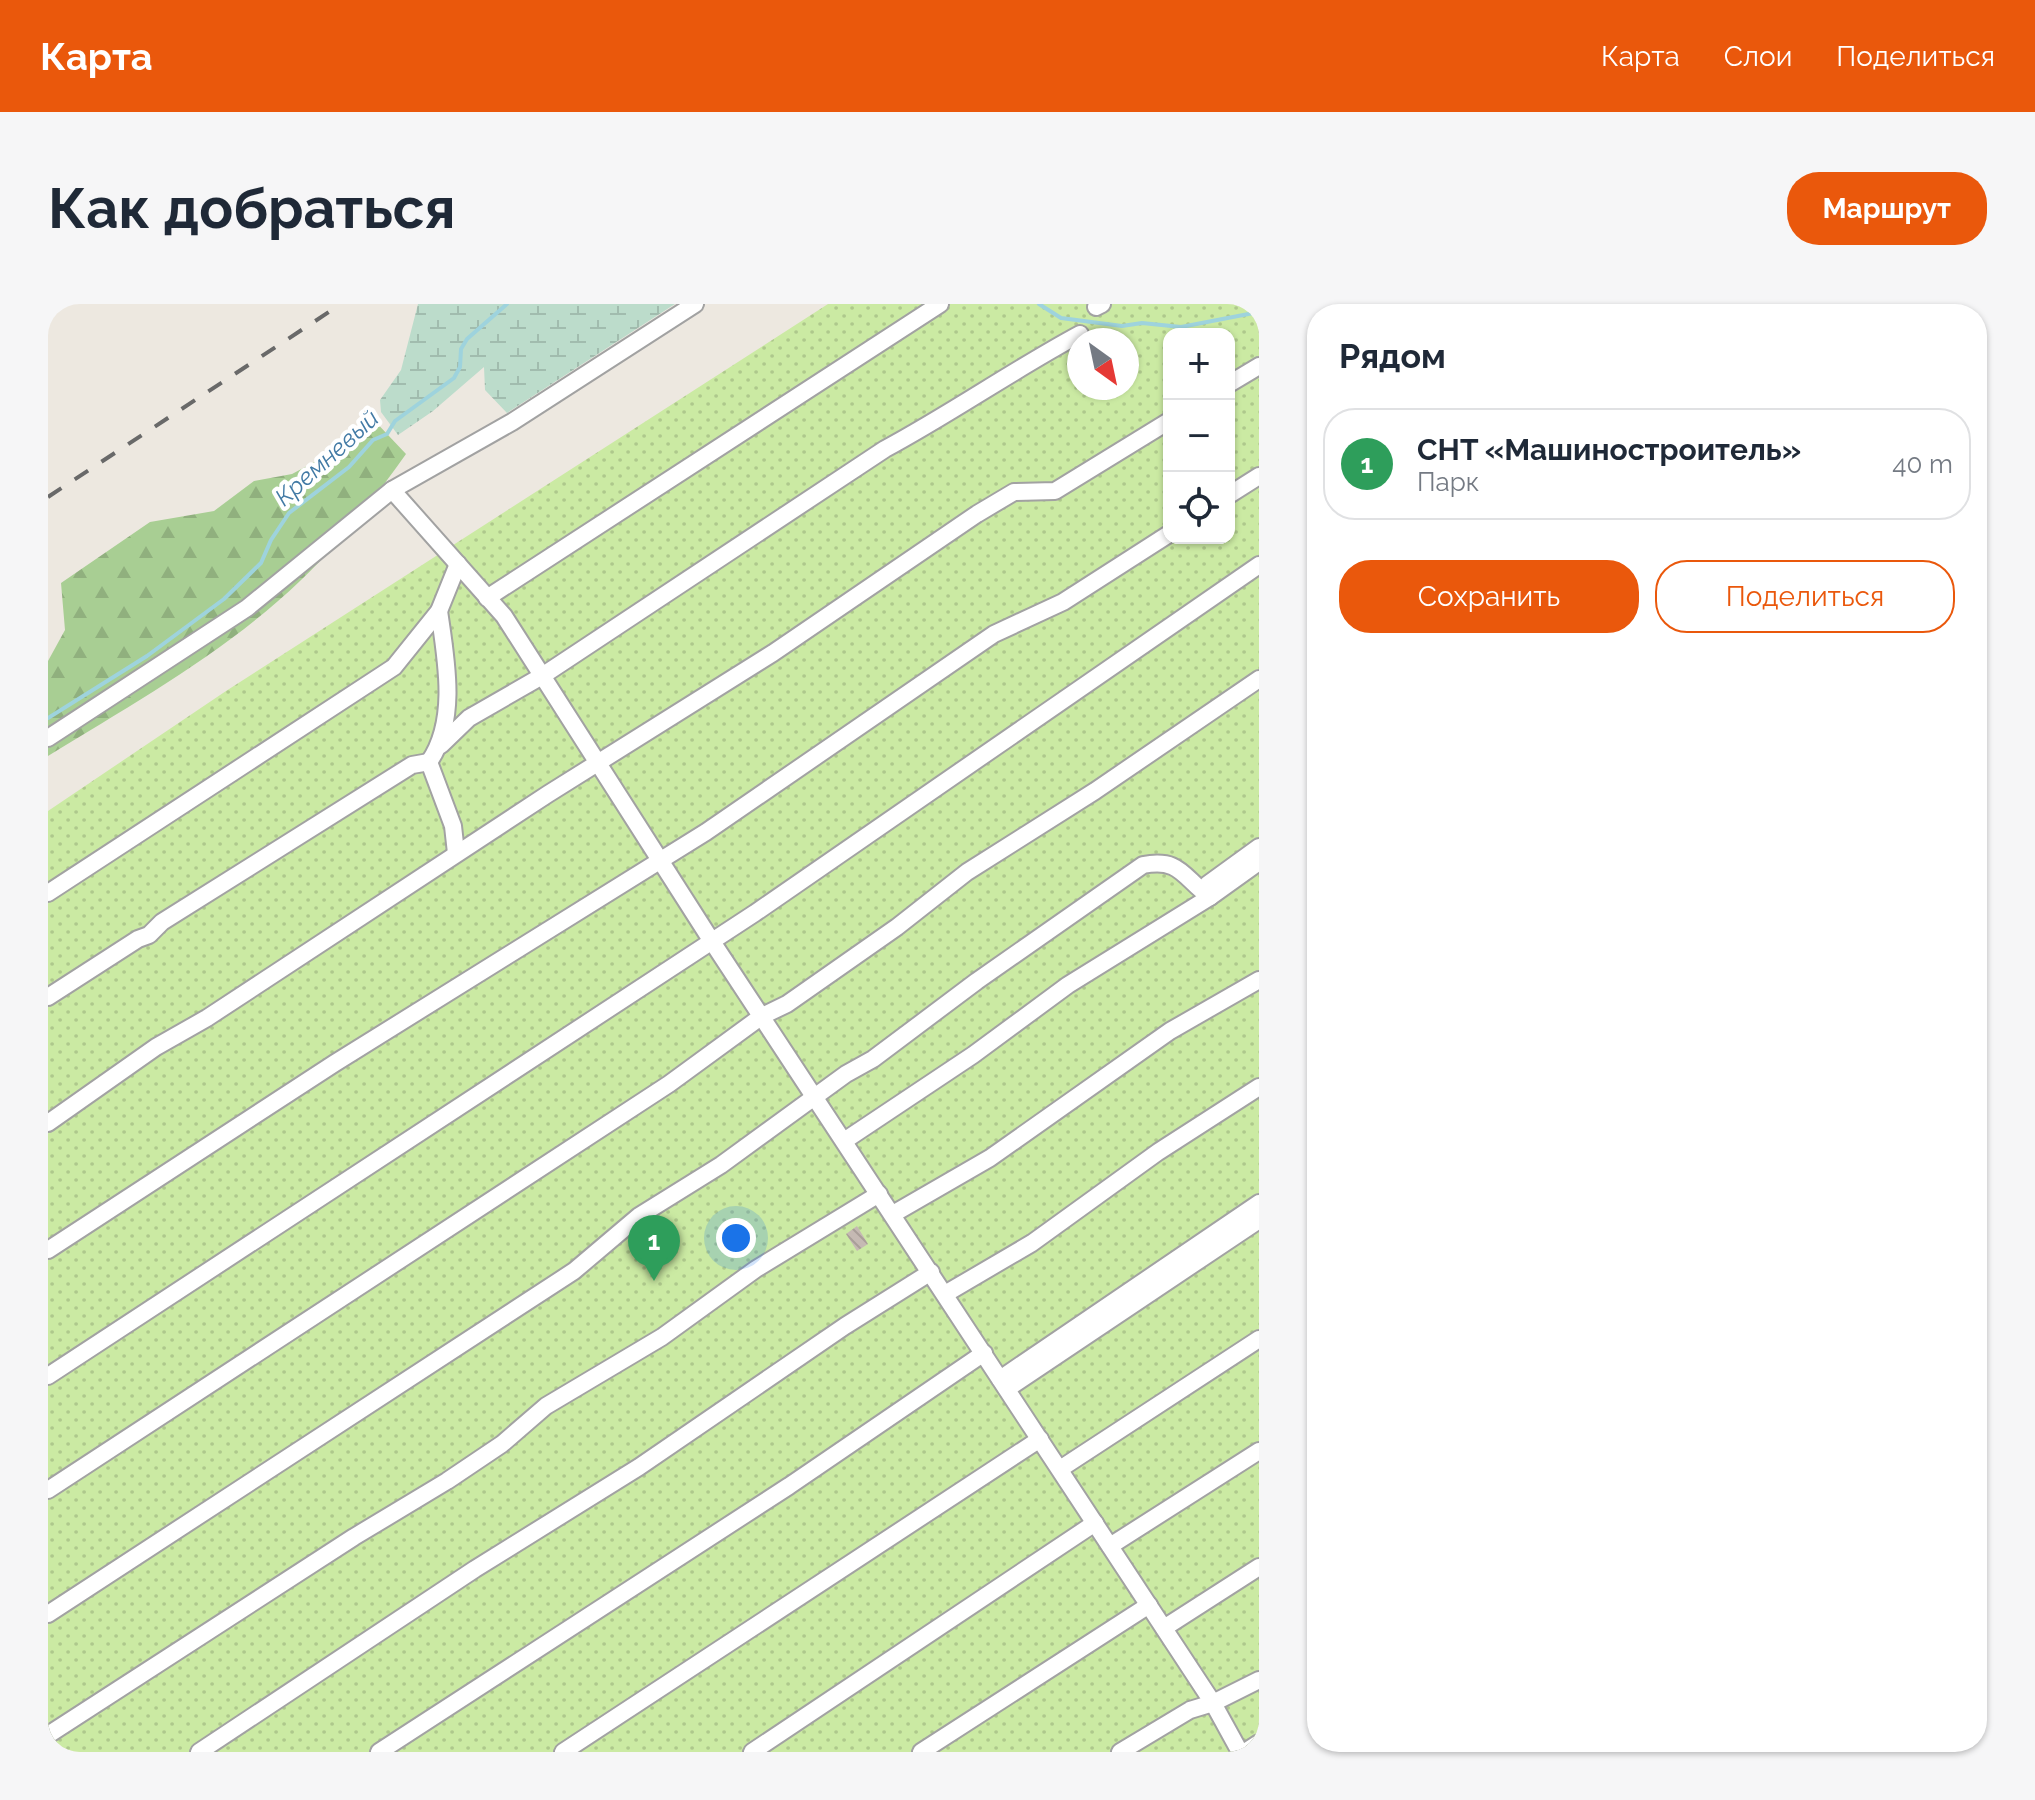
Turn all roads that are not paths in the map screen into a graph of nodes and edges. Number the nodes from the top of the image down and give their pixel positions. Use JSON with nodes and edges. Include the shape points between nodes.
{"nodes":[{"id":1,"x":695,"y":304,"type":"edge"},
{"id":2,"x":940,"y":304,"type":"edge"},
{"id":3,"x":1067,"y":341,"type":"edge"},
{"id":4,"x":1259,"y":366,"type":"edge"},
{"id":5,"x":1235,"y":380,"type":"edge"},
{"id":6,"x":1163,"y":425,"type":"edge"},
{"id":7,"x":1259,"y":476,"type":"edge"},
{"id":8,"x":392,"y":490,"type":"junction"},
{"id":9,"x":1235,"y":491,"type":"edge"},
{"id":10,"x":1163,"y":538,"type":"edge"},
{"id":11,"x":458,"y":564,"type":"junction"},
{"id":12,"x":1259,"y":565,"type":"edge"},
{"id":13,"x":487,"y":598,"type":"junction"},
{"id":14,"x":439,"y":611,"type":"junction"},
{"id":15,"x":542,"y":676,"type":"junction"},
{"id":16,"x":1259,"y":679,"type":"edge"},
{"id":17,"x":48,"y":738,"type":"edge"},
{"id":18,"x":441,"y":745,"type":"junction"},
{"id":19,"x":429,"y":762,"type":"junction"},
{"id":20,"x":598,"y":762,"type":"junction"},
{"id":21,"x":1259,"y":847,"type":"edge"},
{"id":22,"x":456,"y":853,"type":"junction"},
{"id":23,"x":661,"y":861,"type":"junction"},
{"id":24,"x":1259,"y":862,"type":"edge"},
{"id":25,"x":48,"y":893,"type":"edge"},
{"id":26,"x":1210,"y":897,"type":"junction"},
{"id":27,"x":711,"y":940,"type":"junction"},
{"id":28,"x":1259,"y":980,"type":"edge"},
{"id":29,"x":48,"y":997,"type":"edge"},
{"id":30,"x":762,"y":1016,"type":"junction"},
{"id":31,"x":1259,"y":1087,"type":"edge"},
{"id":32,"x":816,"y":1097,"type":"junction"},
{"id":33,"x":48,"y":1123,"type":"edge"},
{"id":34,"x":844,"y":1141,"type":"junction"},
{"id":35,"x":879,"y":1194,"type":"junction"},
{"id":36,"x":1259,"y":1203,"type":"edge"},
{"id":37,"x":893,"y":1214,"type":"junction"},
{"id":38,"x":1259,"y":1220,"type":"edge"},
{"id":39,"x":48,"y":1250,"type":"edge"},
{"id":40,"x":931,"y":1272,"type":"junction"},
{"id":41,"x":945,"y":1294,"type":"junction"},
{"id":42,"x":1259,"y":1339,"type":"edge"},
{"id":43,"x":984,"y":1353,"type":"junction"},
{"id":44,"x":48,"y":1376,"type":"edge"},
{"id":45,"x":1004,"y":1384,"type":"junction"},
{"id":46,"x":1040,"y":1439,"type":"junction"},
{"id":47,"x":1259,"y":1451,"type":"edge"},
{"id":48,"x":1060,"y":1469,"type":"junction"},
{"id":49,"x":48,"y":1490,"type":"edge"},
{"id":50,"x":1095,"y":1523,"type":"junction"},
{"id":51,"x":1110,"y":1546,"type":"junction"},
{"id":52,"x":1259,"y":1567,"type":"edge"},
{"id":53,"x":1149,"y":1605,"type":"junction"},
{"id":54,"x":48,"y":1614,"type":"edge"},
{"id":55,"x":1164,"y":1628,"type":"junction"},
{"id":56,"x":1259,"y":1680,"type":"edge"},
{"id":57,"x":1213,"y":1703,"type":"junction"},
{"id":58,"x":48,"y":1735,"type":"edge"},
{"id":59,"x":1259,"y":1743,"type":"edge"},
{"id":60,"x":1239,"y":1747,"type":"edge"},
{"id":61,"x":199,"y":1752,"type":"edge"},
{"id":62,"x":379,"y":1752,"type":"edge"},
{"id":63,"x":563,"y":1752,"type":"edge"},
{"id":64,"x":752,"y":1752,"type":"edge"},
{"id":65,"x":921,"y":1752,"type":"edge"},
{"id":66,"x":1120,"y":1752,"type":"edge"},
{"id":67,"x":1219,"y":1752,"type":"edge"}],
"edges":[{"from":1,"to":8,"type":"lane","via":[[512,422]]},
{"from":2,"to":13,"type":"lane"},
{"from":3,"to":15,"type":"lane","via":[[885,449]]},
{"from":4,"to":5,"type":"lane"},
{"from":6,"to":20,"type":"lane","via":[[1055,491],[1014,492],[977,514],[773,653]]},
{"from":7,"to":9,"type":"lane"},
{"from":8,"to":11,"type":"lane"},
{"from":8,"to":17,"type":"lane","via":[[247,608]]},
{"from":10,"to":23,"type":"lane","via":[[1063,602],[994,634]]},
{"from":11,"to":13,"type":"lane"},
{"from":11,"to":14,"type":"lane"},
{"from":12,"to":27,"type":"lane"},
{"from":13,"to":15,"type":"lane"},
{"from":14,"to":18,"type":"lane","via":[[446,686]]},
{"from":14,"to":25,"type":"lane","via":[[394,667]]},
{"from":15,"to":18,"type":"lane","via":[[469,718]]},
{"from":15,"to":20,"type":"lane"},
{"from":16,"to":30,"type":"lane","via":[[980,863],[822,979]]},
{"from":18,"to":19,"type":"lane"},
{"from":19,"to":22,"type":"lane","via":[[453,826]]},
{"from":19,"to":29,"type":"lane","via":[[412,765],[343,807]]},
{"from":20,"to":22,"type":"lane"},
{"from":20,"to":23,"type":"lane"},
{"from":21,"to":26,"type":"lane","via":[[1208,884]]},
{"from":22,"to":33,"type":"lane"},
{"from":23,"to":27,"type":"lane"},
{"from":23,"to":39,"type":"lane"},
{"from":24,"to":26,"type":"lane"},
{"from":26,"to":32,"type":"lane","via":[[1179,867],[1164,861],[1143,865]]},
{"from":26,"to":34,"type":"lane","via":[[1068,985]]},
{"from":27,"to":30,"type":"lane"},
{"from":27,"to":44,"type":"lane"},
{"from":28,"to":37,"type":"lane","via":[[1170,1031],[990,1158]]},
{"from":30,"to":32,"type":"lane"},
{"from":30,"to":49,"type":"lane","via":[[600,1130]]},
{"from":31,"to":41,"type":"lane","via":[[1032,1243]]},
{"from":32,"to":34,"type":"lane"},
{"from":32,"to":54,"type":"lane","via":[[639,1216],[552,1286]]},
{"from":34,"to":35,"type":"lane"},
{"from":35,"to":37,"type":"lane"},
{"from":35,"to":58,"type":"lane","via":[[756,1269],[662,1337],[546,1406],[447,1481]]},
{"from":36,"to":45,"type":"lane"},
{"from":37,"to":40,"type":"lane"},
{"from":38,"to":45,"type":"lane"},
{"from":40,"to":41,"type":"lane"},
{"from":40,"to":61,"type":"lane"},
{"from":41,"to":43,"type":"lane"},
{"from":42,"to":48,"type":"lane"},
{"from":43,"to":45,"type":"lane"},
{"from":43,"to":62,"type":"lane"},
{"from":45,"to":46,"type":"lane"},
{"from":46,"to":48,"type":"lane"},
{"from":46,"to":63,"type":"lane"},
{"from":47,"to":51,"type":"lane"},
{"from":48,"to":50,"type":"lane"},
{"from":50,"to":51,"type":"lane"},
{"from":50,"to":64,"type":"lane"},
{"from":51,"to":53,"type":"lane"},
{"from":52,"to":55,"type":"lane"},
{"from":53,"to":55,"type":"lane"},
{"from":53,"to":65,"type":"lane"},
{"from":55,"to":57,"type":"lane"},
{"from":56,"to":57,"type":"lane"},
{"from":57,"to":60,"type":"lane"},
{"from":57,"to":66,"type":"lane","via":[[1190,1710]]},
{"from":59,"to":60,"type":"lane"},
{"from":60,"to":67,"type":"lane"}]}
